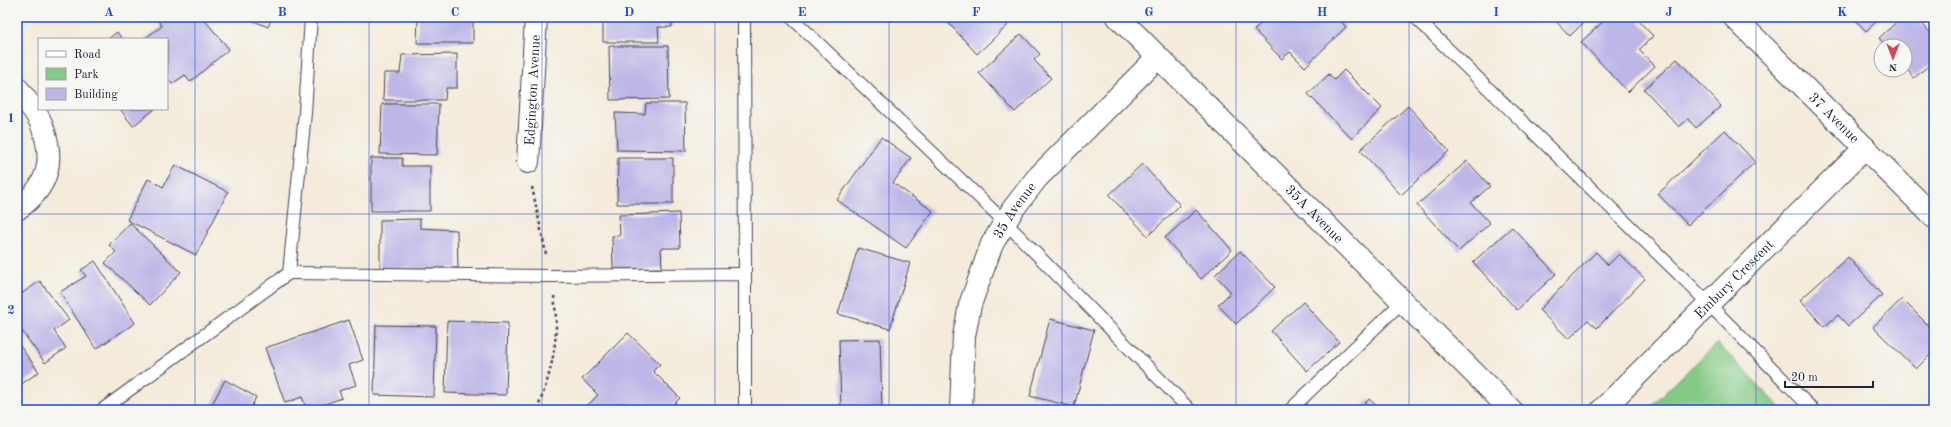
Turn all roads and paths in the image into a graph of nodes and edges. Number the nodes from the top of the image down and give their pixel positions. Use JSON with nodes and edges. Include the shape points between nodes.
{"nodes":[{"id":1,"x":310,"y":17,"type":"edge"},
{"id":2,"x":536,"y":17,"type":"edge"},
{"id":3,"x":744,"y":17,"type":"edge"},
{"id":4,"x":790,"y":17,"type":"edge"},
{"id":5,"x":1118,"y":17,"type":"edge"},
{"id":6,"x":1415,"y":17,"type":"edge"},
{"id":7,"x":1734,"y":17,"type":"edge"},
{"id":8,"x":1158,"y":57,"type":"junction"},
{"id":9,"x":17,"y":88,"type":"edge"},
{"id":10,"x":1865,"y":148,"type":"junction"},
{"id":11,"x":528,"y":162,"type":"dead end"},
{"id":12,"x":17,"y":209,"type":"edge"},
{"id":13,"x":1934,"y":217,"type":"edge"},
{"id":14,"x":1005,"y":222,"type":"junction"},
{"id":15,"x":289,"y":273,"type":"junction"},
{"id":16,"x":745,"y":274,"type":"junction"},
{"id":17,"x":1402,"y":302,"type":"junction"},
{"id":18,"x":1708,"y":304,"type":"junction"},
{"id":19,"x":102,"y":410,"type":"edge"},
{"id":20,"x":745,"y":410,"type":"edge"},
{"id":21,"x":961,"y":410,"type":"edge"},
{"id":22,"x":1190,"y":410,"type":"edge"},
{"id":23,"x":1290,"y":410,"type":"edge"},
{"id":24,"x":1511,"y":410,"type":"edge"},
{"id":25,"x":1602,"y":410,"type":"edge"},
{"id":26,"x":1813,"y":410,"type":"edge"}],
"edges":[{"from":1,"to":15,"type":"lane","via":[[305,113]]},
{"from":2,"to":11,"type":"street","name":"Edgington Avenue"},
{"from":3,"to":16,"type":"lane"},
{"from":4,"to":14,"type":"lane"},
{"from":5,"to":8,"type":"street","name":"35A Avenue"},
{"from":6,"to":18,"type":"lane"},
{"from":7,"to":10,"type":"street","name":"37 Avenue"},
{"from":8,"to":14,"type":"street","name":"35 Avenue","via":[[1037,178]]},
{"from":8,"to":17,"type":"street","name":"35A Avenue"},
{"from":9,"to":12,"type":"street","via":[[41,122],[47,142],[48,160],[46,175],[40,189]]},
{"from":10,"to":13,"type":"street","name":"37 Avenue"},
{"from":10,"to":18,"type":"street","name":"Embury Crescent"},
{"from":14,"to":21,"type":"street","name":"35 Avenue","via":[[992,244],[970,305],[961,362]]},
{"from":14,"to":22,"type":"lane"},
{"from":15,"to":16,"type":"lane","via":[[551,276]]},
{"from":15,"to":19,"type":"lane"},
{"from":16,"to":20,"type":"lane"},
{"from":17,"to":23,"type":"lane"},
{"from":17,"to":24,"type":"street","name":"35A Avenue"},
{"from":18,"to":25,"type":"street","name":"Embury Crescent"},
{"from":18,"to":26,"type":"lane"}]}
